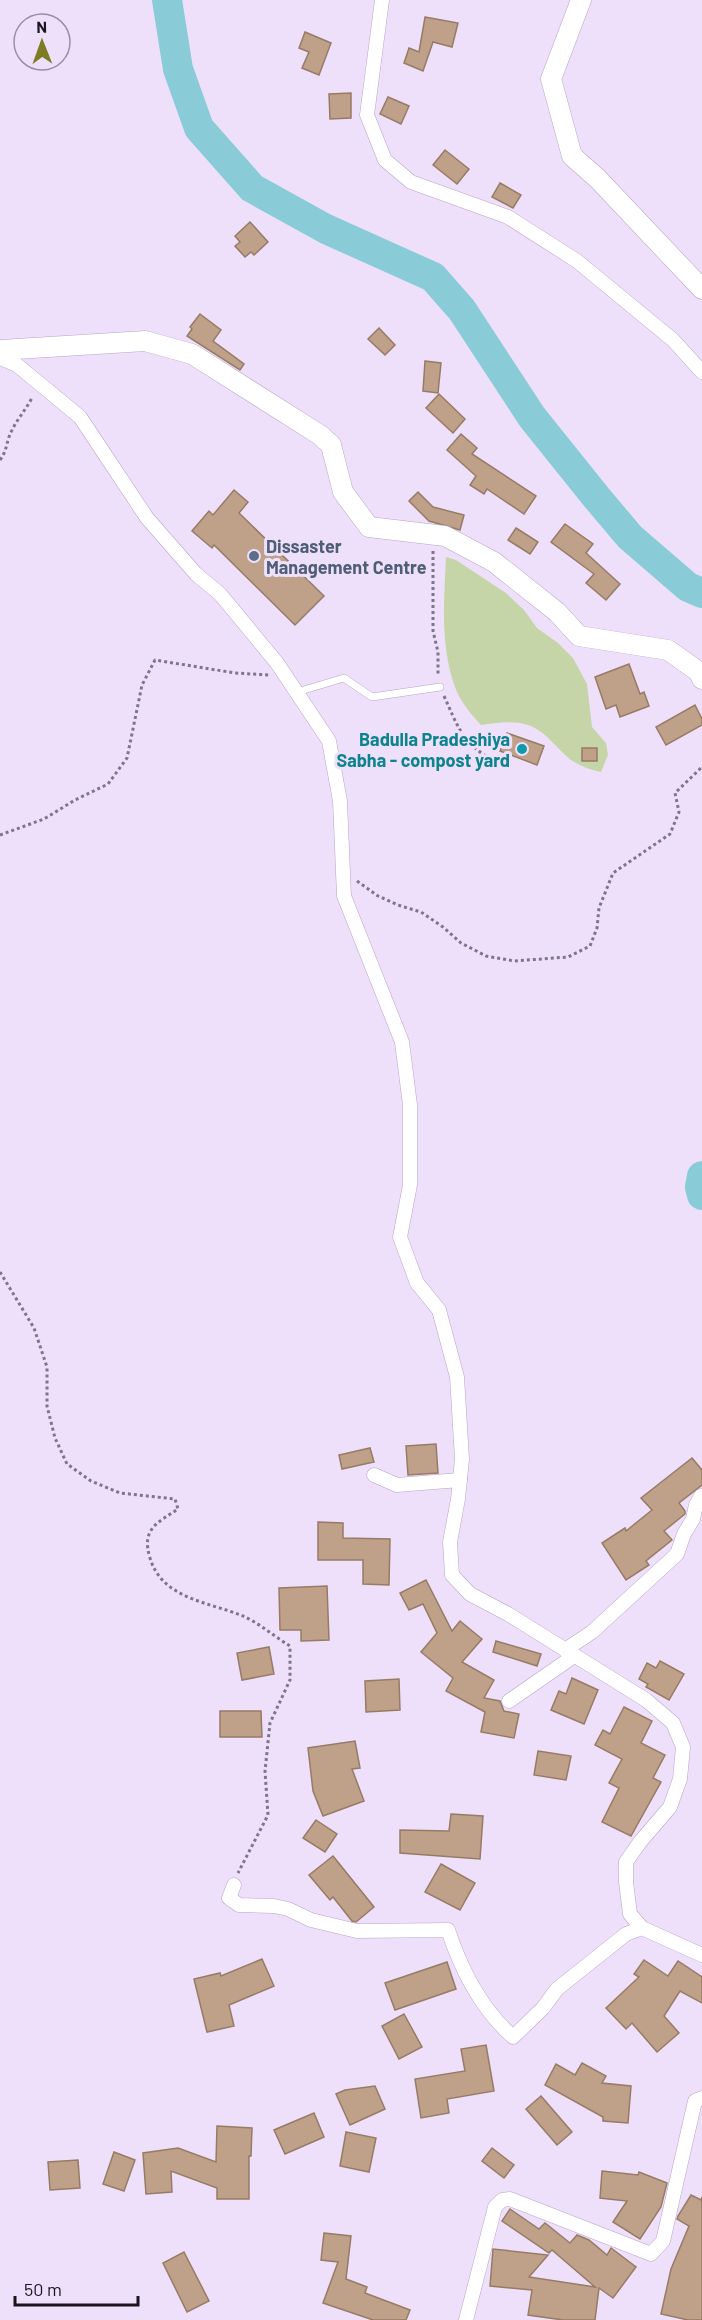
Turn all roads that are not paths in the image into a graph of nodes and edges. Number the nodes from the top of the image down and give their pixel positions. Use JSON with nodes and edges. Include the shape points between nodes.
{"nodes":[{"id":1,"x":382,"y":0,"type":"edge"},
{"id":2,"x":580,"y":0,"type":"edge"},
{"id":3,"x":702,"y":288,"type":"edge"},
{"id":4,"x":0,"y":350,"type":"edge"},
{"id":5,"x":0,"y":358,"type":"edge"},
{"id":6,"x":702,"y":372,"type":"edge"},
{"id":7,"x":702,"y":679,"type":"edge"},
{"id":8,"x":440,"y":687,"type":"road end"},
{"id":9,"x":297,"y":692,"type":"junction"},
{"id":10,"x":374,"y":1475,"type":"dead end"},
{"id":11,"x":460,"y":1480,"type":"junction"},
{"id":12,"x":701,"y":1496,"type":"edge"},
{"id":13,"x":570,"y":1653,"type":"junction"},
{"id":14,"x":509,"y":1701,"type":"dead end"},
{"id":15,"x":234,"y":1885,"type":"road end"},
{"id":16,"x":642,"y":1928,"type":"junction"},
{"id":17,"x":702,"y":1955,"type":"edge"},
{"id":18,"x":702,"y":2098,"type":"edge"},
{"id":19,"x":466,"y":2320,"type":"edge"}],
"edges":[{"from":1,"to":6,"type":"street","via":[[367,115],[385,160],[411,182],[508,217],[577,261],[673,340]]},
{"from":2,"to":3,"type":"street","via":[[551,79],[572,156]]},
{"from":4,"to":7,"type":"street","via":[[145,341],[192,354],[331,445],[343,492],[369,527],[445,536],[495,562],[557,612],[579,636],[669,650],[699,672]]},
{"from":5,"to":9,"type":"street","via":[[17,365],[80,417],[147,518],[220,594]]},
{"from":8,"to":9,"type":"lane","via":[[372,697],[344,678]]},
{"from":9,"to":11,"type":"street","via":[[330,741],[340,801],[344,896],[402,1042],[410,1105],[410,1185],[400,1237],[417,1283],[439,1310],[457,1377]]},
{"from":10,"to":11,"type":"street","via":[[398,1485]]},
{"from":11,"to":13,"type":"street","via":[[450,1542],[452,1575],[470,1594]]},
{"from":12,"to":13,"type":"street","via":[[677,1554]]},
{"from":13,"to":14,"type":"street"},
{"from":13,"to":16,"type":"street","via":[[646,1700],[673,1723],[683,1747],[680,1779],[670,1807],[626,1862],[630,1914]]},
{"from":15,"to":16,"type":"street","via":[[229,1898],[238,1905],[288,1909],[311,1920],[357,1931],[448,1930],[475,1990],[501,2027],[513,2037],[557,1989],[626,1934]]},
{"from":16,"to":17,"type":"street"},
{"from":18,"to":19,"type":"street","via":[[695,2101],[663,2241],[651,2254],[510,2199],[502,2200],[495,2207]]}]}
